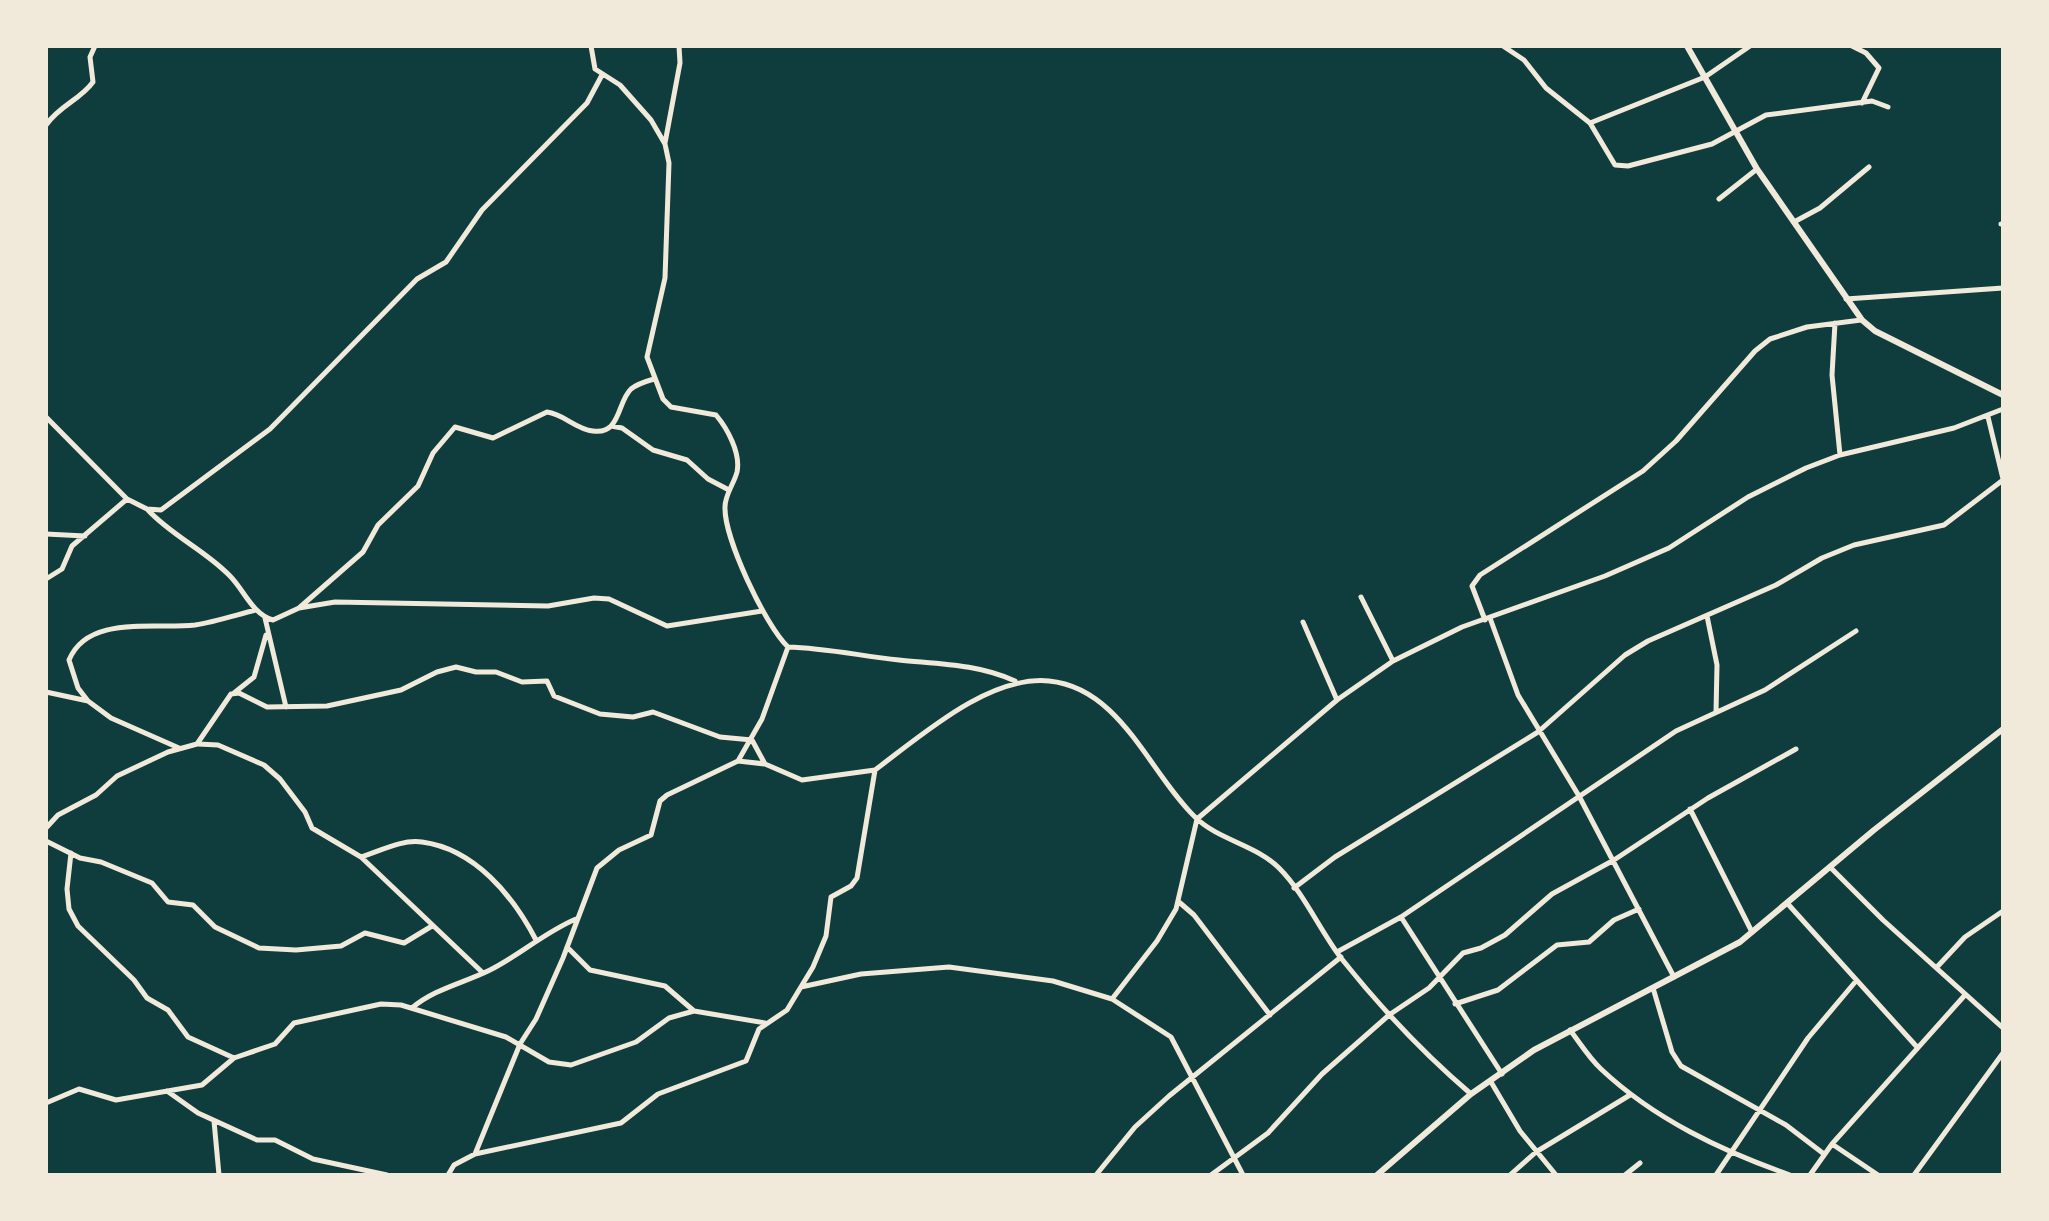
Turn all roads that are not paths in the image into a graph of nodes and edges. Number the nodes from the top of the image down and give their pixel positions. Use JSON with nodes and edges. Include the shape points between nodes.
{"nodes":[{"id":1,"x":95,"y":46,"type":"edge"},
{"id":2,"x":591,"y":46,"type":"edge"},
{"id":3,"x":679,"y":46,"type":"edge"},
{"id":4,"x":1503,"y":46,"type":"edge"},
{"id":5,"x":1687,"y":46,"type":"edge"},
{"id":6,"x":1750,"y":46,"type":"edge"},
{"id":7,"x":1852,"y":46,"type":"edge"},
{"id":8,"x":602,"y":75,"type":"junction"},
{"id":9,"x":1705,"y":77,"type":"junction"},
{"id":10,"x":1861,"y":104,"type":"junction"},
{"id":11,"x":1888,"y":107,"type":"dead end"},
{"id":12,"x":1590,"y":123,"type":"junction"},
{"id":13,"x":46,"y":125,"type":"edge"},
{"id":14,"x":1736,"y":133,"type":"junction"},
{"id":15,"x":665,"y":144,"type":"junction"},
{"id":16,"x":1869,"y":167,"type":"dead end"},
{"id":17,"x":1757,"y":169,"type":"junction"},
{"id":18,"x":1719,"y":199,"type":"dead end"},
{"id":19,"x":1794,"y":222,"type":"junction"},
{"id":20,"x":2003,"y":288,"type":"edge"},
{"id":21,"x":1846,"y":299,"type":"junction"},
{"id":22,"x":1862,"y":320,"type":"junction"},
{"id":23,"x":1835,"y":323,"type":"junction"},
{"id":24,"x":654,"y":379,"type":"junction"},
{"id":25,"x":2003,"y":395,"type":"edge"},
{"id":26,"x":2003,"y":409,"type":"edge"},
{"id":27,"x":46,"y":417,"type":"edge"},
{"id":28,"x":1988,"y":417,"type":"junction"},
{"id":29,"x":611,"y":426,"type":"junction"},
{"id":30,"x":1840,"y":455,"type":"junction"},
{"id":31,"x":2003,"y":479,"type":"edge"},
{"id":32,"x":729,"y":490,"type":"junction"},
{"id":33,"x":127,"y":499,"type":"junction"},
{"id":34,"x":147,"y":509,"type":"junction"},
{"id":35,"x":46,"y":534,"type":"edge"},
{"id":36,"x":86,"y":536,"type":"junction"},
{"id":37,"x":46,"y":579,"type":"edge"},
{"id":38,"x":1361,"y":597,"type":"dead end"},
{"id":39,"x":299,"y":608,"type":"junction"},
{"id":40,"x":256,"y":610,"type":"junction"},
{"id":41,"x":762,"y":611,"type":"junction"},
{"id":42,"x":1707,"y":616,"type":"junction"},
{"id":43,"x":265,"y":618,"type":"junction"},
{"id":44,"x":1487,"y":619,"type":"junction"},
{"id":45,"x":1303,"y":622,"type":"dead end"},
{"id":46,"x":1856,"y":631,"type":"dead end"},
{"id":47,"x":267,"y":634,"type":"junction"},
{"id":48,"x":788,"y":647,"type":"junction"},
{"id":49,"x":1393,"y":661,"type":"junction"},
{"id":50,"x":1015,"y":682,"type":"junction"},
{"id":51,"x":46,"y":692,"type":"edge"},
{"id":52,"x":231,"y":694,"type":"junction"},
{"id":53,"x":1337,"y":700,"type":"junction"},
{"id":54,"x":88,"y":701,"type":"junction"},
{"id":55,"x":286,"y":707,"type":"junction"},
{"id":56,"x":1716,"y":712,"type":"junction"},
{"id":57,"x":2003,"y":729,"type":"edge"},
{"id":58,"x":1538,"y":732,"type":"junction"},
{"id":59,"x":752,"y":740,"type":"junction"},
{"id":60,"x":197,"y":744,"type":"junction"},
{"id":61,"x":180,"y":749,"type":"junction"},
{"id":62,"x":1796,"y":749,"type":"dead end"},
{"id":63,"x":738,"y":761,"type":"junction"},
{"id":64,"x":765,"y":764,"type":"junction"},
{"id":65,"x":875,"y":770,"type":"junction"},
{"id":66,"x":1579,"y":796,"type":"junction"},
{"id":67,"x":1690,"y":809,"type":"junction"},
{"id":68,"x":1197,"y":819,"type":"junction"},
{"id":69,"x":46,"y":828,"type":"edge"},
{"id":70,"x":46,"y":841,"type":"edge"},
{"id":71,"x":71,"y":852,"type":"junction"},
{"id":72,"x":361,"y":857,"type":"junction"},
{"id":73,"x":1614,"y":860,"type":"junction"},
{"id":74,"x":1830,"y":867,"type":"junction"},
{"id":75,"x":1294,"y":888,"type":"junction"},
{"id":76,"x":1179,"y":902,"type":"junction"},
{"id":77,"x":1787,"y":903,"type":"junction"},
{"id":78,"x":1639,"y":909,"type":"junction"},
{"id":79,"x":2003,"y":911,"type":"edge"},
{"id":80,"x":1401,"y":917,"type":"junction"},
{"id":81,"x":577,"y":918,"type":"junction"},
{"id":82,"x":432,"y":926,"type":"junction"},
{"id":83,"x":1753,"y":933,"type":"junction"},
{"id":84,"x":536,"y":940,"type":"junction"},
{"id":85,"x":567,"y":947,"type":"junction"},
{"id":86,"x":1339,"y":954,"type":"junction"},
{"id":87,"x":1937,"y":967,"type":"junction"},
{"id":88,"x":483,"y":973,"type":"junction"},
{"id":89,"x":1439,"y":977,"type":"junction"},
{"id":90,"x":1675,"y":978,"type":"junction"},
{"id":91,"x":1856,"y":981,"type":"junction"},
{"id":92,"x":801,"y":987,"type":"junction"},
{"id":93,"x":1653,"y":988,"type":"junction"},
{"id":94,"x":1965,"y":995,"type":"junction"},
{"id":95,"x":1112,"y":999,"type":"junction"},
{"id":96,"x":1455,"y":1004,"type":"junction"},
{"id":97,"x":412,"y":1008,"type":"junction"},
{"id":98,"x":694,"y":1011,"type":"junction"},
{"id":99,"x":1270,"y":1015,"type":"junction"},
{"id":100,"x":1389,"y":1015,"type":"junction"},
{"id":101,"x":766,"y":1023,"type":"junction"},
{"id":102,"x":2003,"y":1028,"type":"edge"},
{"id":103,"x":1570,"y":1030,"type":"junction"},
{"id":104,"x":520,"y":1044,"type":"junction"},
{"id":105,"x":1917,"y":1047,"type":"junction"},
{"id":106,"x":2003,"y":1053,"type":"edge"},
{"id":107,"x":234,"y":1058,"type":"junction"},
{"id":108,"x":1502,"y":1074,"type":"junction"},
{"id":109,"x":1193,"y":1075,"type":"junction"},
{"id":110,"x":1491,"y":1082,"type":"junction"},
{"id":111,"x":166,"y":1090,"type":"junction"},
{"id":112,"x":1471,"y":1094,"type":"junction"},
{"id":113,"x":1630,"y":1095,"type":"junction"},
{"id":114,"x":46,"y":1103,"type":"edge"},
{"id":115,"x":1756,"y":1111,"type":"junction"},
{"id":116,"x":214,"y":1121,"type":"junction"},
{"id":117,"x":1832,"y":1144,"type":"junction"},
{"id":118,"x":1536,"y":1152,"type":"junction"},
{"id":119,"x":475,"y":1154,"type":"junction"},
{"id":120,"x":1730,"y":1154,"type":"junction"},
{"id":121,"x":1824,"y":1154,"type":"junction"},
{"id":122,"x":1234,"y":1157,"type":"junction"},
{"id":123,"x":1640,"y":1163,"type":"dead end"},
{"id":124,"x":1387,"y":1172,"type":"edge"},
{"id":125,"x":219,"y":1175,"type":"edge"},
{"id":126,"x":387,"y":1175,"type":"edge"},
{"id":127,"x":448,"y":1175,"type":"edge"},
{"id":128,"x":1096,"y":1175,"type":"edge"},
{"id":129,"x":1211,"y":1175,"type":"edge"},
{"id":130,"x":1243,"y":1175,"type":"edge"},
{"id":131,"x":1377,"y":1175,"type":"edge"},
{"id":132,"x":1510,"y":1175,"type":"edge"},
{"id":133,"x":1556,"y":1175,"type":"edge"},
{"id":134,"x":1625,"y":1175,"type":"edge"},
{"id":135,"x":1716,"y":1175,"type":"edge"},
{"id":136,"x":1790,"y":1175,"type":"edge"},
{"id":137,"x":1810,"y":1175,"type":"edge"},
{"id":138,"x":1878,"y":1175,"type":"edge"},
{"id":139,"x":1914,"y":1175,"type":"edge"}],
"edges":[{"from":1,"to":13,"type":"street","via":[[90,57],[93,82],[58,108]]},
{"from":2,"to":8,"type":"street","via":[[591,61]]},
{"from":3,"to":15,"type":"street"},
{"from":4,"to":12,"type":"street"},
{"from":5,"to":9,"type":"street"},
{"from":6,"to":9,"type":"street"},
{"from":7,"to":10,"type":"street","via":[[1879,68]]},
{"from":8,"to":15,"type":"street","via":[[620,85]]},
{"from":8,"to":34,"type":"street","via":[[587,103],[482,210],[446,262],[417,279],[270,429],[161,510]]},
{"from":9,"to":12,"type":"street"},
{"from":9,"to":14,"type":"street"},
{"from":10,"to":11,"type":"street"},
{"from":10,"to":14,"type":"street","via":[[1766,115]]},
{"from":12,"to":14,"type":"street","via":[[1621,167]]},
{"from":14,"to":17,"type":"street"},
{"from":15,"to":24,"type":"street","via":[[665,278],[647,357]]},
{"from":16,"to":19,"type":"street","via":[[1820,208]]},
{"from":17,"to":18,"type":"street"},
{"from":17,"to":19,"type":"street"},
{"from":19,"to":21,"type":"street"},
{"from":20,"to":21,"type":"street"},
{"from":21,"to":22,"type":"street"},
{"from":22,"to":23,"type":"street"},
{"from":22,"to":25,"type":"street"},
{"from":23,"to":30,"type":"street","via":[[1832,375]]},
{"from":23,"to":44,"type":"street","via":[[1770,339],[1643,471],[1480,575],[1472,586]]},
{"from":24,"to":29,"type":"street","via":[[631,388]]},
{"from":24,"to":32,"type":"street","via":[[671,407],[709,412],[723,423],[737,460]]},
{"from":26,"to":28,"type":"street"},
{"from":27,"to":33,"type":"street"},
{"from":28,"to":30,"type":"street"},
{"from":28,"to":31,"type":"street"},
{"from":29,"to":32,"type":"street","via":[[653,450],[687,460]]},
{"from":29,"to":39,"type":"street","via":[[598,432],[583,430],[547,412],[493,438],[455,427],[433,453],[418,486],[378,525],[363,552]]},
{"from":30,"to":44,"type":"street","via":[[1782,478],[1669,548]]},
{"from":31,"to":42,"type":"street","via":[[1944,525],[1854,545]]},
{"from":32,"to":41,"type":"street","via":[[724,510],[728,525]]},
{"from":33,"to":34,"type":"street"},
{"from":33,"to":36,"type":"street"},
{"from":34,"to":40,"type":"street","via":[[218,564]]},
{"from":35,"to":36,"type":"street"},
{"from":36,"to":37,"type":"street","via":[[69,550],[62,569]]},
{"from":38,"to":49,"type":"street"},
{"from":39,"to":41,"type":"street","via":[[354,602],[548,606],[594,598],[609,599],[667,626]]},
{"from":39,"to":43,"type":"street","via":[[278,620]]},
{"from":40,"to":43,"type":"street"},
{"from":40,"to":54,"type":"street","via":[[197,624],[117,627],[99,633],[74,648],[69,660]]},
{"from":41,"to":48,"type":"street"},
{"from":42,"to":56,"type":"street","via":[[1717,665]]},
{"from":42,"to":58,"type":"street","via":[[1625,655]]},
{"from":43,"to":47,"type":"street"},
{"from":44,"to":49,"type":"street"},
{"from":44,"to":58,"type":"street"},
{"from":45,"to":53,"type":"street"},
{"from":46,"to":56,"type":"street","via":[[1765,690]]},
{"from":47,"to":52,"type":"street","via":[[254,677]]},
{"from":47,"to":55,"type":"street"},
{"from":48,"to":50,"type":"street","via":[[952,664]]},
{"from":48,"to":59,"type":"street"},
{"from":49,"to":53,"type":"street"},
{"from":50,"to":65,"type":"street","via":[[955,711]]},
{"from":50,"to":68,"type":"street","via":[[1052,681],[1089,691]]},
{"from":51,"to":54,"type":"street"},
{"from":52,"to":55,"type":"street","via":[[267,707]]},
{"from":52,"to":60,"type":"street"},
{"from":53,"to":68,"type":"street"},
{"from":54,"to":61,"type":"street","via":[[111,718]]},
{"from":55,"to":59,"type":"street","via":[[367,699],[462,667],[522,682],[542,679],[554,696],[600,714],[633,717],[653,712],[720,737]]},
{"from":56,"to":66,"type":"street","via":[[1676,731]]},
{"from":57,"to":74,"type":"street"},
{"from":58,"to":66,"type":"street"},
{"from":58,"to":75,"type":"street","via":[[1335,857]]},
{"from":59,"to":63,"type":"street"},
{"from":59,"to":64,"type":"street"},
{"from":60,"to":61,"type":"street"},
{"from":60,"to":72,"type":"street","via":[[218,745],[264,765],[305,812],[312,828]]},
{"from":61,"to":69,"type":"street","via":[[117,776]]},
{"from":62,"to":67,"type":"street"},
{"from":63,"to":64,"type":"street"},
{"from":63,"to":81,"type":"street","via":[[660,801],[651,835],[597,868]]},
{"from":64,"to":65,"type":"street","via":[[802,780]]},
{"from":65,"to":92,"type":"street","via":[[857,878],[831,897],[826,936]]},
{"from":66,"to":73,"type":"street"},
{"from":66,"to":80,"type":"street"},
{"from":67,"to":73,"type":"street"},
{"from":67,"to":83,"type":"street"},
{"from":68,"to":75,"type":"street","via":[[1266,858]]},
{"from":68,"to":76,"type":"street"},
{"from":70,"to":71,"type":"street"},
{"from":71,"to":82,"type":"street","via":[[152,883],[168,902],[193,905],[215,927],[259,948],[341,946],[365,933],[404,943]]},
{"from":71,"to":107,"type":"street","via":[[67,889],[78,926],[147,998],[168,1010],[188,1037]]},
{"from":72,"to":82,"type":"street"},
{"from":72,"to":84,"type":"street","via":[[422,842],[456,854],[504,889]]},
{"from":73,"to":78,"type":"street"},
{"from":73,"to":89,"type":"street","via":[[1552,894],[1505,935],[1463,953]]},
{"from":74,"to":77,"type":"street"},
{"from":74,"to":87,"type":"street"},
{"from":75,"to":86,"type":"street"},
{"from":76,"to":95,"type":"street","via":[[1157,941]]},
{"from":76,"to":99,"type":"street"},
{"from":77,"to":83,"type":"street"},
{"from":77,"to":91,"type":"street"},
{"from":78,"to":90,"type":"street"},
{"from":78,"to":96,"type":"street","via":[[1614,920],[1589,942],[1557,945],[1498,990]]},
{"from":79,"to":87,"type":"street","via":[[1965,937]]},
{"from":80,"to":86,"type":"street"},
{"from":80,"to":89,"type":"street"},
{"from":81,"to":84,"type":"street"},
{"from":81,"to":85,"type":"street"},
{"from":82,"to":88,"type":"street"},
{"from":83,"to":90,"type":"street"},
{"from":84,"to":88,"type":"street"},
{"from":85,"to":98,"type":"street","via":[[590,970],[665,986]]},
{"from":85,"to":104,"type":"street"},
{"from":86,"to":99,"type":"street"},
{"from":86,"to":100,"type":"street"},
{"from":87,"to":94,"type":"street"},
{"from":88,"to":97,"type":"street","via":[[426,995]]},
{"from":89,"to":96,"type":"street"},
{"from":89,"to":100,"type":"street"},
{"from":90,"to":93,"type":"street"},
{"from":91,"to":105,"type":"street"},
{"from":91,"to":115,"type":"street"},
{"from":92,"to":95,"type":"street","via":[[861,974],[949,967],[1053,981]]},
{"from":92,"to":101,"type":"street","via":[[787,1010]]},
{"from":93,"to":103,"type":"street"},
{"from":93,"to":115,"type":"street","via":[[1675,1060]]},
{"from":94,"to":102,"type":"street"},
{"from":94,"to":105,"type":"street"},
{"from":95,"to":109,"type":"street","via":[[1171,1037]]},
{"from":96,"to":108,"type":"street"},
{"from":97,"to":104,"type":"street"},
{"from":97,"to":107,"type":"street","via":[[381,1004],[294,1023],[275,1044]]},
{"from":98,"to":101,"type":"street"},
{"from":98,"to":104,"type":"street","via":[[669,1018],[636,1042],[571,1065],[549,1062]]},
{"from":99,"to":109,"type":"street"},
{"from":100,"to":112,"type":"street"},
{"from":100,"to":122,"type":"street","via":[[1322,1074],[1268,1133]]},
{"from":101,"to":119,"type":"street","via":[[746,1061],[658,1094],[621,1123]]},
{"from":103,"to":108,"type":"street"},
{"from":103,"to":113,"type":"street"},
{"from":104,"to":119,"type":"street"},
{"from":105,"to":117,"type":"street"},
{"from":106,"to":139,"type":"street"},
{"from":107,"to":111,"type":"street","via":[[202,1085]]},
{"from":108,"to":110,"type":"street"},
{"from":109,"to":122,"type":"street"},
{"from":109,"to":128,"type":"street","via":[[1135,1127]]},
{"from":110,"to":112,"type":"street"},
{"from":110,"to":118,"type":"street"},
{"from":111,"to":114,"type":"street","via":[[116,1100],[79,1089]]},
{"from":111,"to":116,"type":"street"},
{"from":112,"to":124,"type":"street"},
{"from":113,"to":118,"type":"street"},
{"from":113,"to":120,"type":"street"},
{"from":115,"to":120,"type":"street"},
{"from":115,"to":121,"type":"street","via":[[1801,1134]]},
{"from":116,"to":125,"type":"street"},
{"from":116,"to":126,"type":"street","via":[[257,1140],[280,1141],[313,1159]]},
{"from":117,"to":121,"type":"street"},
{"from":117,"to":138,"type":"street"},
{"from":118,"to":132,"type":"street"},
{"from":118,"to":133,"type":"street"},
{"from":119,"to":127,"type":"street","via":[[454,1165]]},
{"from":120,"to":135,"type":"street"},
{"from":120,"to":136,"type":"street"},
{"from":121,"to":137,"type":"street"},
{"from":122,"to":129,"type":"street"},
{"from":122,"to":130,"type":"street"},
{"from":123,"to":134,"type":"street"},
{"from":124,"to":131,"type":"street"}]}
